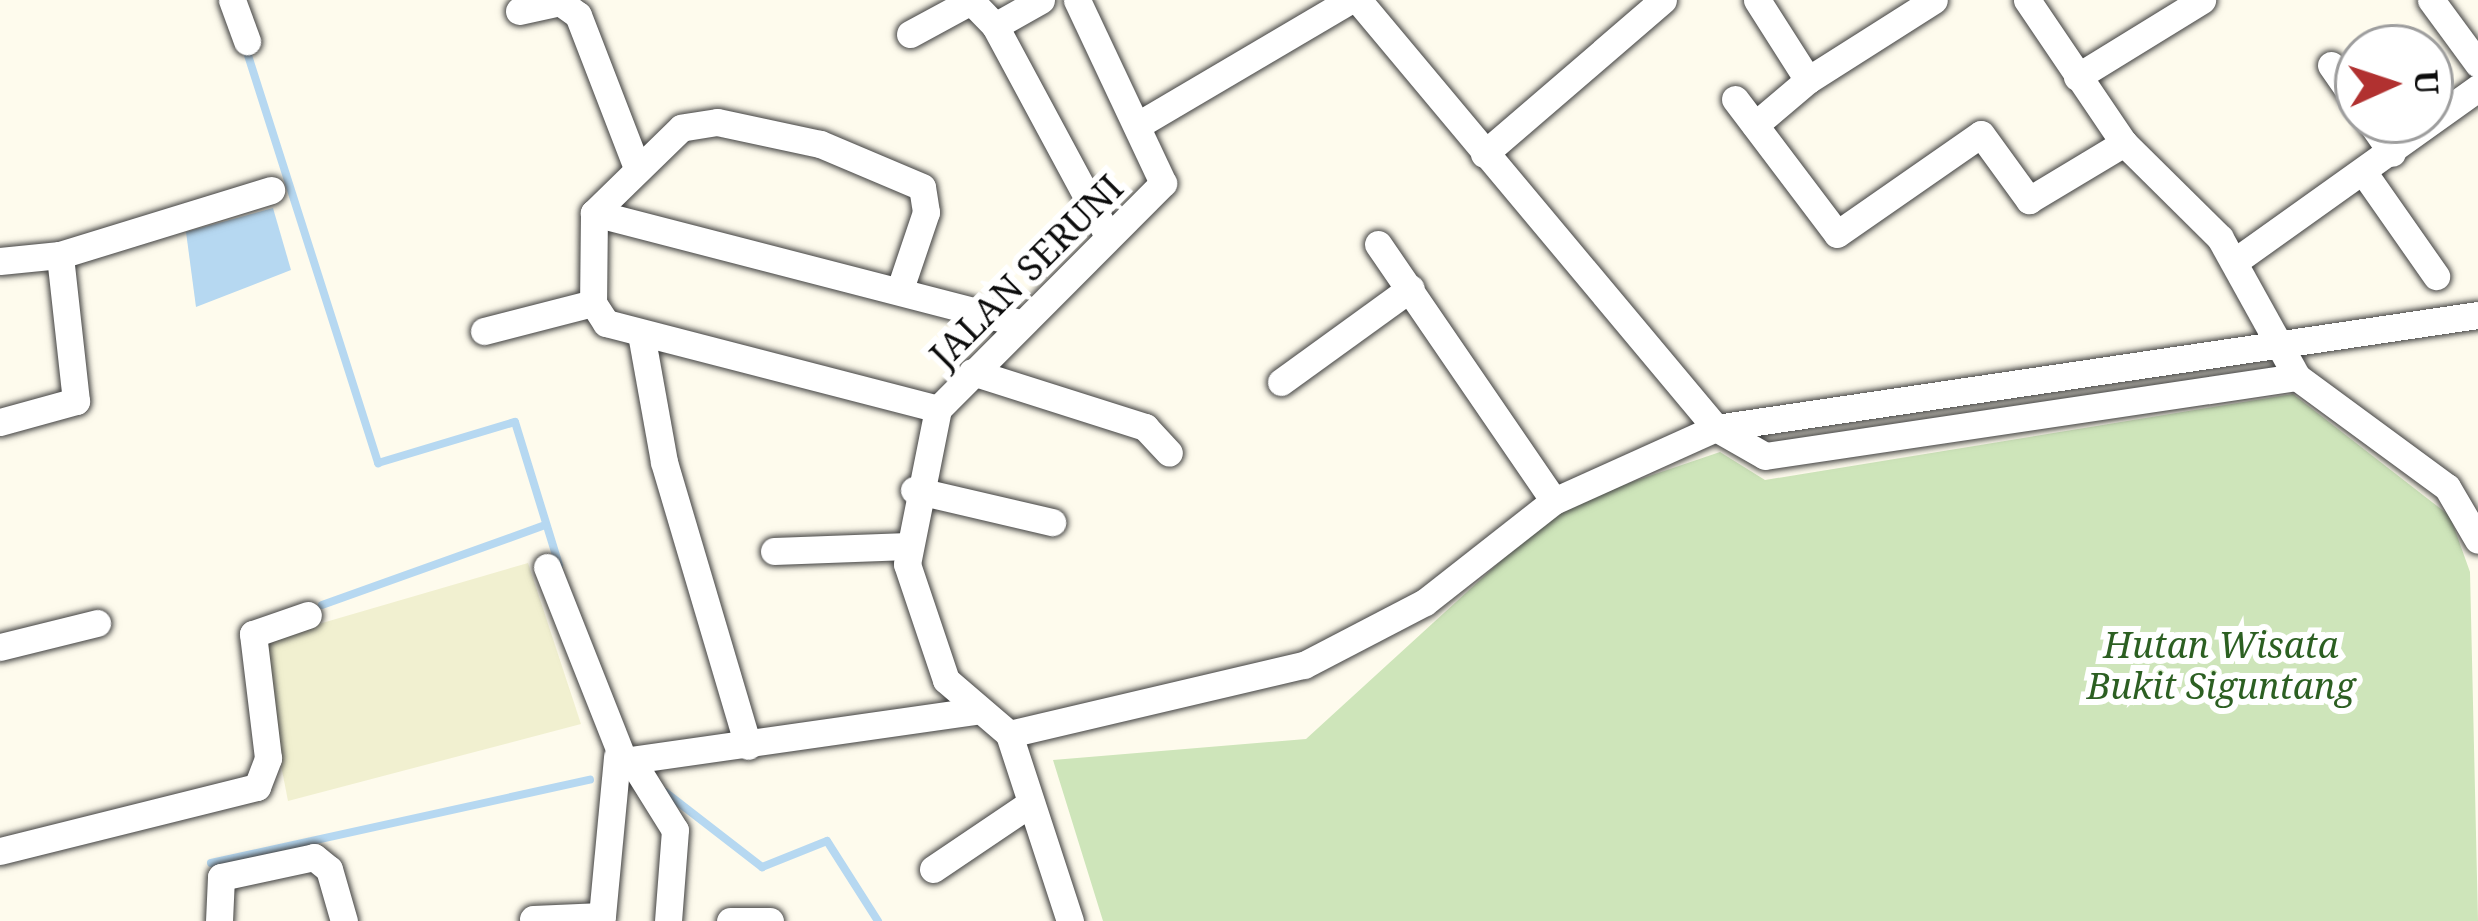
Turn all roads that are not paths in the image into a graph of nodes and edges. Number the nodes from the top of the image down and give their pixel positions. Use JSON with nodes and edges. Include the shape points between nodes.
{"nodes":[{"id":1,"x":232,"y":0,"type":"edge"},
{"id":2,"x":1041,"y":0,"type":"edge"},
{"id":3,"x":1077,"y":0,"type":"edge"},
{"id":4,"x":1354,"y":0,"type":"edge"},
{"id":5,"x":1663,"y":0,"type":"edge"},
{"id":6,"x":1757,"y":0,"type":"edge"},
{"id":7,"x":1934,"y":0,"type":"edge"},
{"id":8,"x":2027,"y":0,"type":"edge"},
{"id":9,"x":2202,"y":0,"type":"edge"},
{"id":10,"x":2431,"y":0,"type":"edge"},
{"id":11,"x":519,"y":11,"type":"dead end"},
{"id":12,"x":995,"y":26,"type":"junction"},
{"id":13,"x":910,"y":34,"type":"dead end"},
{"id":14,"x":247,"y":41,"type":"dead end"},
{"id":15,"x":2478,"y":64,"type":"edge"},
{"id":16,"x":2331,"y":65,"type":"dead end"},
{"id":17,"x":2334,"y":69,"type":"edge"},
{"id":18,"x":2077,"y":77,"type":"junction"},
{"id":19,"x":1808,"y":80,"type":"junction"},
{"id":20,"x":2475,"y":96,"type":"edge"},
{"id":21,"x":1736,"y":98,"type":"dead end"},
{"id":22,"x":1143,"y":122,"type":"junction"},
{"id":23,"x":1755,"y":125,"type":"junction"},
{"id":24,"x":2124,"y":142,"type":"junction"},
{"id":25,"x":2386,"y":144,"type":"edge"},
{"id":26,"x":2392,"y":153,"type":"junction"},
{"id":27,"x":1484,"y":154,"type":"junction"},
{"id":28,"x":636,"y":166,"type":"junction"},
{"id":29,"x":2364,"y":173,"type":"junction"},
{"id":30,"x":271,"y":190,"type":"dead end"},
{"id":31,"x":594,"y":213,"type":"junction"},
{"id":32,"x":1107,"y":234,"type":"junction"},
{"id":33,"x":1378,"y":244,"type":"dead end"},
{"id":34,"x":60,"y":255,"type":"junction"},
{"id":35,"x":0,"y":261,"type":"edge"},
{"id":36,"x":2234,"y":262,"type":"junction"},
{"id":37,"x":2436,"y":275,"type":"dead end"},
{"id":38,"x":901,"y":286,"type":"junction"},
{"id":39,"x":1411,"y":288,"type":"junction"},
{"id":40,"x":593,"y":303,"type":"junction"},
{"id":41,"x":2478,"y":315,"type":"edge"},
{"id":42,"x":1018,"y":323,"type":"junction"},
{"id":43,"x":484,"y":331,"type":"dead end"},
{"id":44,"x":641,"y":334,"type":"junction"},
{"id":45,"x":2275,"y":346,"type":"junction"},
{"id":46,"x":972,"y":372,"type":"junction"},
{"id":47,"x":2297,"y":377,"type":"junction"},
{"id":48,"x":1281,"y":382,"type":"dead end"},
{"id":49,"x":938,"y":409,"type":"junction"},
{"id":50,"x":0,"y":422,"type":"edge"},
{"id":51,"x":1716,"y":428,"type":"junction"},
{"id":52,"x":1168,"y":453,"type":"dead end"},
{"id":53,"x":914,"y":490,"type":"junction"},
{"id":54,"x":1554,"y":502,"type":"junction"},
{"id":55,"x":1052,"y":522,"type":"dead end"},
{"id":56,"x":2478,"y":540,"type":"edge"},
{"id":57,"x":908,"y":546,"type":"junction"},
{"id":58,"x":774,"y":551,"type":"dead end"},
{"id":59,"x":547,"y":567,"type":"dead end"},
{"id":60,"x":308,"y":615,"type":"dead end"},
{"id":61,"x":98,"y":623,"type":"dead end"},
{"id":62,"x":0,"y":647,"type":"edge"},
{"id":63,"x":974,"y":711,"type":"junction"},
{"id":64,"x":1009,"y":734,"type":"junction"},
{"id":65,"x":748,"y":746,"type":"junction"},
{"id":66,"x":635,"y":759,"type":"junction"},
{"id":67,"x":1031,"y":803,"type":"junction"},
{"id":68,"x":0,"y":851,"type":"edge"},
{"id":69,"x":933,"y":869,"type":"dead end"},
{"id":70,"x":533,"y":919,"type":"edge"},
{"id":71,"x":219,"y":921,"type":"edge"},
{"id":72,"x":344,"y":921,"type":"edge"},
{"id":73,"x":668,"y":921,"type":"edge"},
{"id":74,"x":730,"y":921,"type":"edge"},
{"id":75,"x":770,"y":921,"type":"edge"},
{"id":76,"x":1070,"y":921,"type":"edge"}],
"edges":[{"from":1,"to":14,"type":"street"},
{"from":2,"to":12,"type":"street"},
{"from":3,"to":22,"type":"street","name":"JALAN SERUNI"},
{"from":4,"to":22,"type":"street"},
{"from":4,"to":27,"type":"street"},
{"from":5,"to":27,"type":"street"},
{"from":6,"to":19,"type":"street"},
{"from":7,"to":19,"type":"street"},
{"from":8,"to":18,"type":"street"},
{"from":9,"to":18,"type":"street"},
{"from":10,"to":15,"type":"street"},
{"from":11,"to":28,"type":"street","via":[[560,2],[578,15]]},
{"from":12,"to":13,"type":"street","via":[[971,1]]},
{"from":12,"to":32,"type":"street"},
{"from":16,"to":17,"type":"street"},
{"from":18,"to":24,"type":"street"},
{"from":19,"to":23,"type":"street"},
{"from":20,"to":26,"type":"street"},
{"from":21,"to":23,"type":"street"},
{"from":22,"to":32,"type":"street","name":"JALAN SERUNI","via":[[1163,183]]},
{"from":23,"to":24,"type":"street","via":[[1837,234],[1981,134],[2033,200]]},
{"from":24,"to":36,"type":"street"},
{"from":25,"to":26,"type":"street"},
{"from":26,"to":29,"type":"street"},
{"from":27,"to":51,"type":"street"},
{"from":28,"to":31,"type":"street"},
{"from":28,"to":38,"type":"street","via":[[681,128],[717,122],[865,156],[915,180],[926,199]]},
{"from":29,"to":36,"type":"street"},
{"from":29,"to":37,"type":"street"},
{"from":30,"to":34,"type":"street"},
{"from":31,"to":38,"type":"street"},
{"from":31,"to":40,"type":"street"},
{"from":32,"to":42,"type":"street","name":"JALAN SERUNI"},
{"from":33,"to":39,"type":"street"},
{"from":34,"to":35,"type":"street"},
{"from":34,"to":50,"type":"street","via":[[76,401]]},
{"from":36,"to":45,"type":"street"},
{"from":38,"to":42,"type":"street"},
{"from":39,"to":48,"type":"street"},
{"from":39,"to":54,"type":"street"},
{"from":40,"to":43,"type":"street"},
{"from":40,"to":44,"type":"street","via":[[606,323]]},
{"from":41,"to":45,"type":"street"},
{"from":42,"to":46,"type":"street","name":"JALAN SERUNI"},
{"from":44,"to":49,"type":"street"},
{"from":44,"to":65,"type":"street","via":[[664,462]]},
{"from":45,"to":47,"type":"street"},
{"from":45,"to":51,"type":"street"},
{"from":46,"to":49,"type":"street","name":"JALAN SERUNI"},
{"from":46,"to":52,"type":"street","via":[[1145,427]]},
{"from":47,"to":51,"type":"street","via":[[1810,457],[1765,456]]},
{"from":47,"to":56,"type":"street","via":[[2447,487]]},
{"from":49,"to":53,"type":"street","name":"JALAN SERUNI"},
{"from":51,"to":54,"type":"street"},
{"from":53,"to":55,"type":"street"},
{"from":53,"to":57,"type":"street","name":"JALAN SERUNI"},
{"from":54,"to":64,"type":"street","via":[[1425,602],[1304,665]]},
{"from":57,"to":58,"type":"street"},
{"from":57,"to":63,"type":"street","name":"JALAN SERUNI","via":[[930,648]]},
{"from":59,"to":66,"type":"street"},
{"from":60,"to":68,"type":"street","via":[[253,634],[268,758],[256,787]]},
{"from":61,"to":62,"type":"street"},
{"from":63,"to":64,"type":"street","name":"JALAN SERUNI"},
{"from":63,"to":65,"type":"street"},
{"from":64,"to":67,"type":"street"},
{"from":65,"to":66,"type":"street"},
{"from":66,"to":70,"type":"street","via":[[602,916]]},
{"from":66,"to":73,"type":"street","via":[[675,830]]},
{"from":67,"to":69,"type":"street"},
{"from":67,"to":76,"type":"street"},
{"from":71,"to":72,"type":"street","via":[[221,877],[314,857]]},
{"from":74,"to":75,"type":"street"}]}
